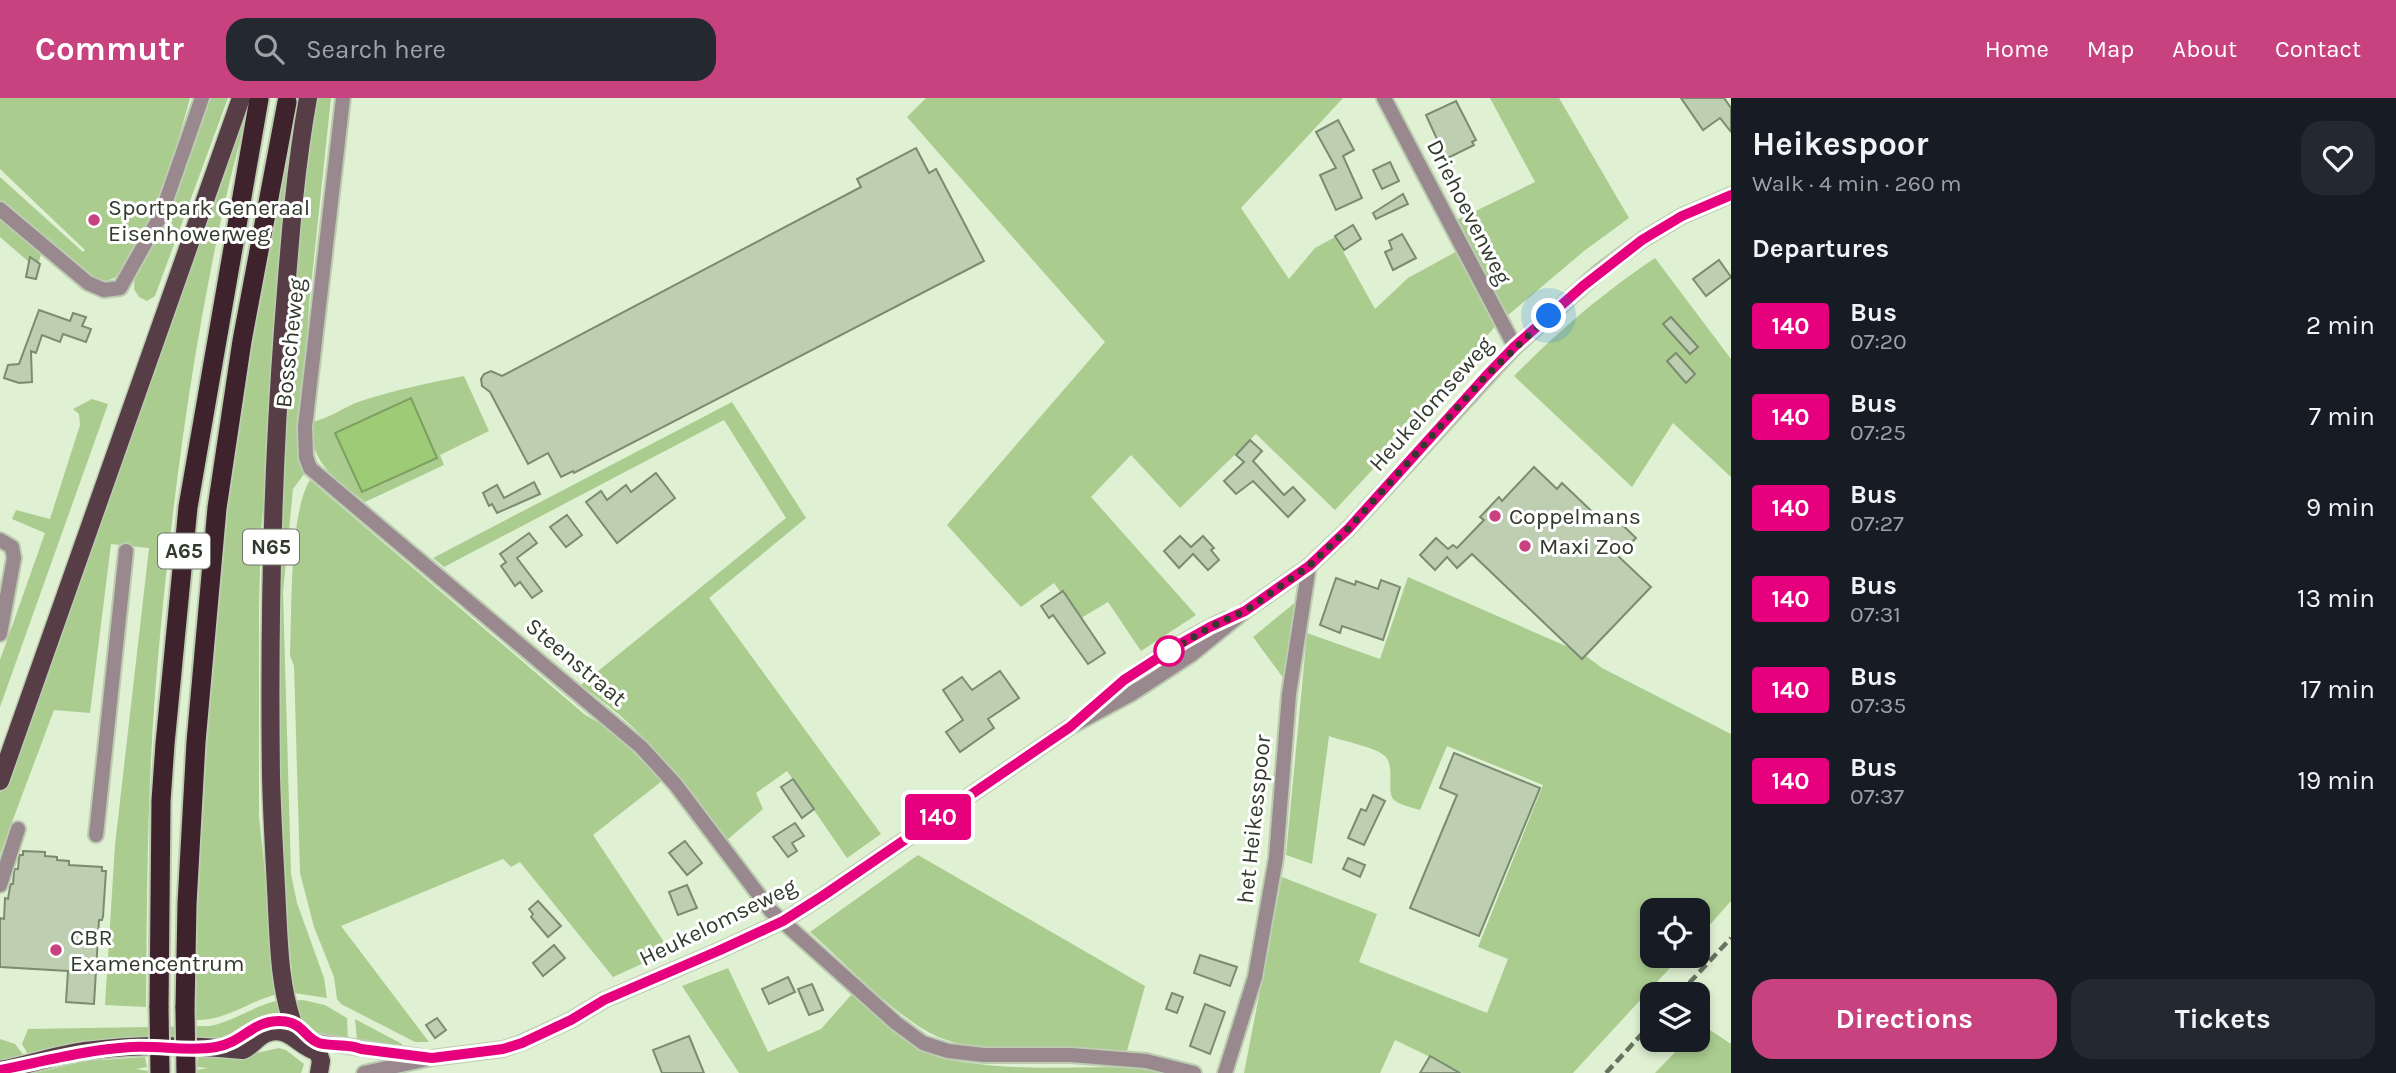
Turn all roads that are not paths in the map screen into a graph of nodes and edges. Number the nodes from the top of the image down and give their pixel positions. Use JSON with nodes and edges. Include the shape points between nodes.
{"nodes":[{"id":1,"x":202,"y":98,"type":"edge"},
{"id":2,"x":253,"y":98,"type":"edge"},
{"id":3,"x":308,"y":98,"type":"edge"},
{"id":4,"x":343,"y":98,"type":"edge"},
{"id":5,"x":1384,"y":98,"type":"edge"},
{"id":6,"x":288,"y":100,"type":"edge"},
{"id":7,"x":1731,"y":195,"type":"edge"},
{"id":8,"x":0,"y":209,"type":"edge"},
{"id":9,"x":1514,"y":347,"type":"junction"},
{"id":10,"x":310,"y":468,"type":"joint"},
{"id":11,"x":0,"y":540,"type":"edge"},
{"id":12,"x":126,"y":551,"type":"dead end"},
{"id":13,"x":1309,"y":566,"type":"junction"},
{"id":14,"x":0,"y":634,"type":"edge"},
{"id":15,"x":0,"y":780,"type":"edge"},
{"id":16,"x":18,"y":829,"type":"dead end"},
{"id":17,"x":96,"y":835,"type":"dead end"},
{"id":18,"x":0,"y":885,"type":"edge"},
{"id":19,"x":783,"y":921,"type":"junction"},
{"id":20,"x":293,"y":1024,"type":"junction"},
{"id":21,"x":217,"y":1047,"type":"junction"},
{"id":22,"x":317,"y":1047,"type":"junction"},
{"id":23,"x":432,"y":1058,"type":"junction"},
{"id":24,"x":30,"y":1065,"type":"junction"},
{"id":25,"x":0,"y":1070,"type":"edge"},
{"id":26,"x":13,"y":1073,"type":"edge"},
{"id":27,"x":160,"y":1073,"type":"edge"},
{"id":28,"x":186,"y":1073,"type":"edge"},
{"id":29,"x":319,"y":1073,"type":"edge"},
{"id":30,"x":364,"y":1073,"type":"edge"},
{"id":31,"x":1194,"y":1073,"type":"edge"},
{"id":32,"x":1225,"y":1073,"type":"edge"}],
"edges":[{"from":1,"to":8,"type":"street","via":[[161,215],[120,288],[104,290],[88,283]]},
{"from":2,"to":15,"type":"main road"},
{"from":2,"to":27,"type":"highway","number":"A65","bridge":true,"via":[[188,507],[164,744]]},
{"from":3,"to":20,"type":"main road","number":"N65","via":[[289,253],[271,527],[272,824],[284,997]]},
{"from":4,"to":10,"type":"street","name":"Bosscheweg","via":[[305,427]]},
{"from":5,"to":9,"type":"street","name":"Driehoevenweg"},
{"from":6,"to":28,"type":"highway","number":"A65","bridge":true,"via":[[242,341],[217,508],[187,904]]},
{"from":7,"to":9,"type":"street","name":"Heukelomseweg","via":[[1642,240]]},
{"from":9,"to":13,"type":"street","name":"Heukelomseweg"},
{"from":10,"to":19,"type":"street","name":"Steenstraat","via":[[641,747]]},
{"from":11,"to":14,"type":"street","via":[[12,547],[14,558]]},
{"from":12,"to":17,"type":"street"},
{"from":13,"to":19,"type":"street","name":"Heukelomseweg","via":[[1245,611],[1178,645],[1124,680],[1070,727]]},
{"from":13,"to":32,"type":"street","name":"het Heikesspoor","via":[[1289,694],[1276,858],[1255,977]]},
{"from":16,"to":18,"type":"street"},
{"from":19,"to":23,"type":"street","name":"Heukelomseweg","via":[[604,1000],[522,1043]]},
{"from":19,"to":31,"type":"street","name":"Steenstraat","via":[[923,1043],[984,1055],[1146,1061]]},
{"from":20,"to":21,"type":"main road","via":[[269,1022]]},
{"from":20,"to":22,"type":"main road"},
{"from":21,"to":22,"type":"main road","via":[[243,1050],[262,1035],[276,1031],[290,1034],[307,1047]]},
{"from":21,"to":24,"type":"main road","via":[[110,1049]]},
{"from":22,"to":23,"type":"street","name":"Heukelomseweg","via":[[352,1054],[361,1049]]},
{"from":22,"to":29,"type":"main road"},
{"from":23,"to":30,"type":"street","name":"Heukelomseweg"},
{"from":24,"to":25,"type":"main road"},
{"from":24,"to":26,"type":"main road"}]}
